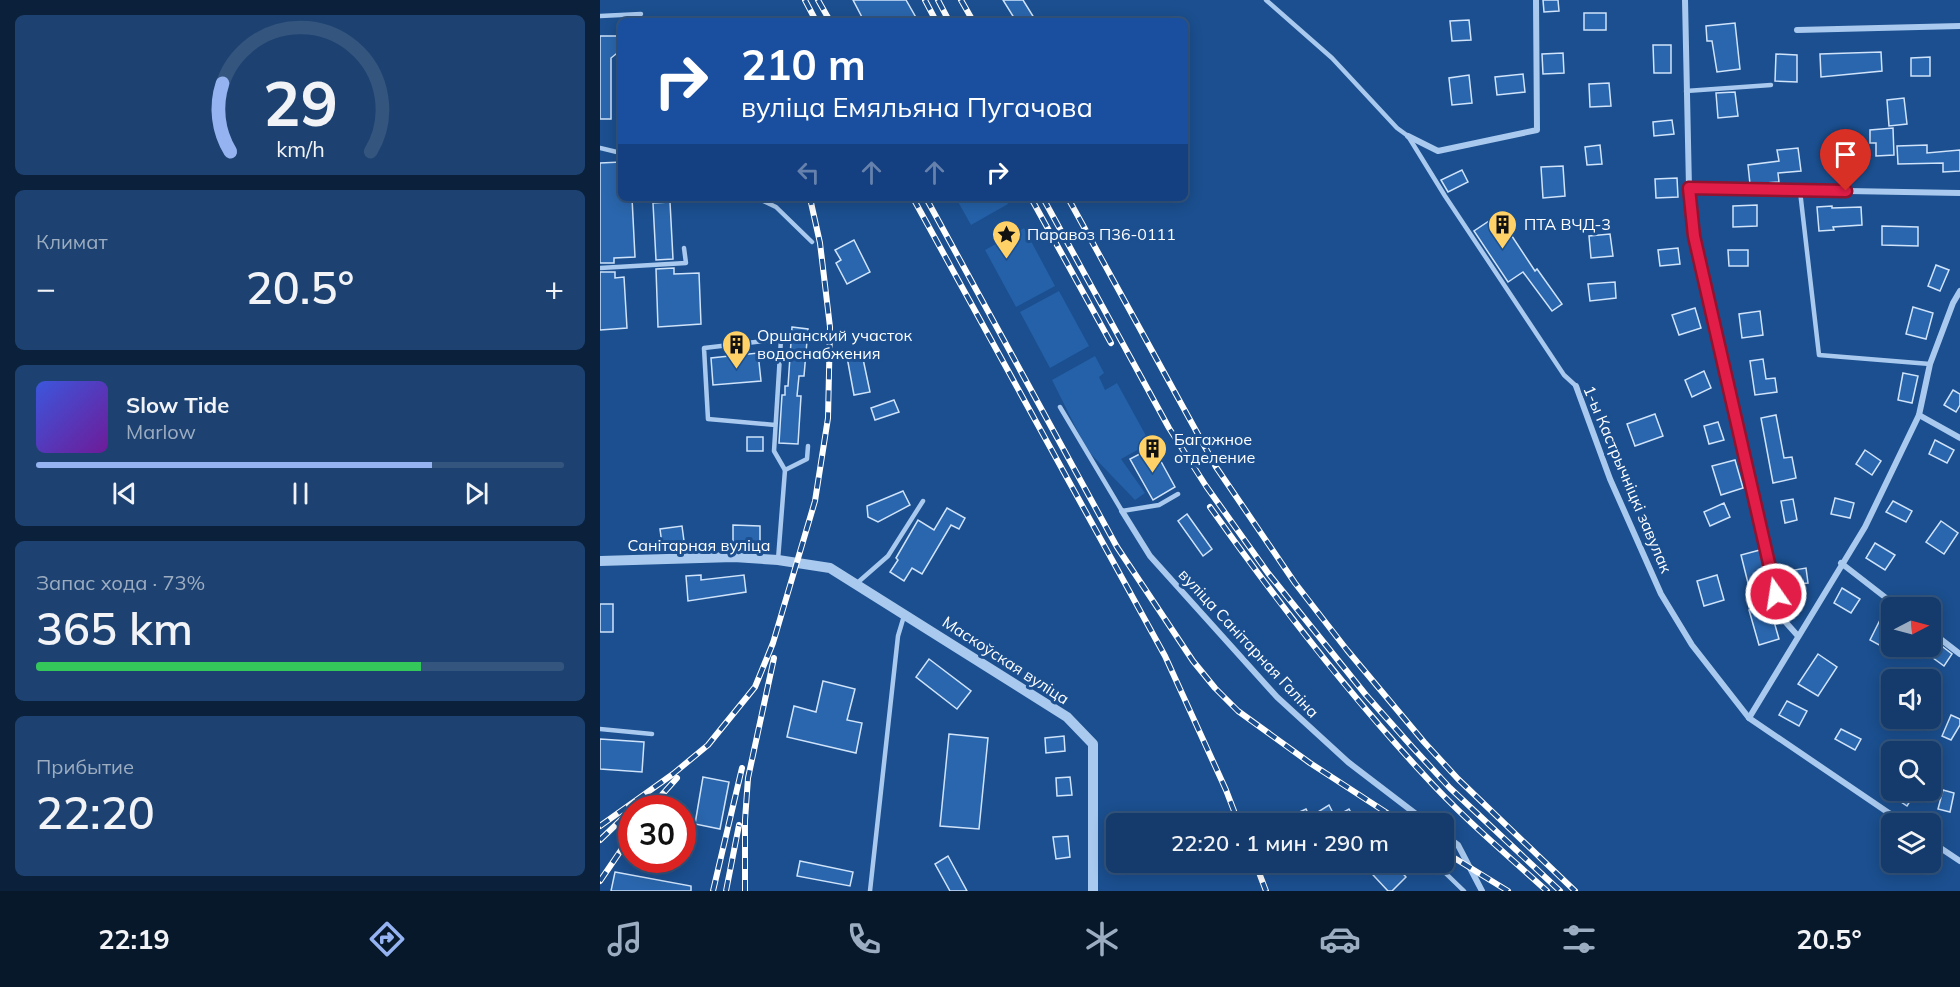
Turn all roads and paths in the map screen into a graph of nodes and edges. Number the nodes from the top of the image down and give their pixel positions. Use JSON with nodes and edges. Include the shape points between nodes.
{"nodes":[{"id":1,"x":1266,"y":0,"type":"edge"},
{"id":2,"x":1536,"y":0,"type":"edge"},
{"id":3,"x":1685,"y":0,"type":"edge"},
{"id":4,"x":641,"y":14,"type":"dead end"},
{"id":5,"x":600,"y":16,"type":"edge"},
{"id":6,"x":1960,"y":26,"type":"edge"},
{"id":7,"x":1797,"y":30,"type":"dead end"},
{"id":8,"x":1771,"y":85,"type":"dead end"},
{"id":9,"x":1686,"y":91,"type":"junction"},
{"id":10,"x":1408,"y":136,"type":"junction"},
{"id":11,"x":600,"y":148,"type":"edge"},
{"id":12,"x":618,"y":152,"type":"edge"},
{"id":13,"x":1689,"y":188,"type":"junction"},
{"id":14,"x":1800,"y":191,"type":"junction"},
{"id":15,"x":1960,"y":193,"type":"edge"},
{"id":16,"x":763,"y":201,"type":"edge"},
{"id":17,"x":812,"y":242,"type":"dead end"},
{"id":18,"x":684,"y":248,"type":"dead end"},
{"id":19,"x":600,"y":268,"type":"edge"},
{"id":20,"x":1960,"y":291,"type":"edge"},
{"id":21,"x":1953,"y":303,"type":"junction"},
{"id":22,"x":1960,"y":309,"type":"edge"},
{"id":23,"x":1930,"y":364,"type":"junction"},
{"id":24,"x":1576,"y":386,"type":"joint"},
{"id":25,"x":1060,"y":407,"type":"dead end"},
{"id":26,"x":1919,"y":415,"type":"junction"},
{"id":27,"x":776,"y":425,"type":"junction"},
{"id":28,"x":1960,"y":438,"type":"edge"},
{"id":29,"x":808,"y":446,"type":"dead end"},
{"id":30,"x":785,"y":470,"type":"junction"},
{"id":31,"x":1178,"y":494,"type":"dead end"},
{"id":32,"x":923,"y":501,"type":"dead end"},
{"id":33,"x":1122,"y":511,"type":"junction"},
{"id":34,"x":778,"y":560,"type":"junction"},
{"id":35,"x":600,"y":561,"type":"edge"},
{"id":36,"x":798,"y":563,"type":"joint"},
{"id":37,"x":1841,"y":563,"type":"junction"},
{"id":38,"x":856,"y":584,"type":"junction"},
{"id":39,"x":1885,"y":597,"type":"edge"},
{"id":40,"x":905,"y":614,"type":"junction"},
{"id":41,"x":1798,"y":636,"type":"junction"},
{"id":42,"x":1941,"y":639,"type":"edge"},
{"id":43,"x":1960,"y":654,"type":"edge"},
{"id":44,"x":1749,"y":718,"type":"junction"},
{"id":45,"x":600,"y":729,"type":"edge"},
{"id":46,"x":652,"y":734,"type":"dead end"},
{"id":47,"x":1415,"y":813,"type":"edge"},
{"id":48,"x":1889,"y":813,"type":"edge"},
{"id":49,"x":1454,"y":842,"type":"edge"},
{"id":50,"x":1941,"y":848,"type":"edge"},
{"id":51,"x":1960,"y":861,"type":"edge"},
{"id":52,"x":1445,"y":873,"type":"edge"},
{"id":53,"x":870,"y":891,"type":"edge"},
{"id":54,"x":1093,"y":891,"type":"edge"},
{"id":55,"x":1464,"y":891,"type":"edge"},
{"id":56,"x":1482,"y":891,"type":"edge"}],
"edges":[{"from":1,"to":10,"type":"lane","name":"1-ы Кастрычніцкі завулак","via":[[1332,58]]},
{"from":2,"to":10,"type":"street","via":[[1537,130],[1438,151]]},
{"from":3,"to":9,"type":"street"},
{"from":4,"to":5,"type":"lane"},
{"from":6,"to":7,"type":"street"},
{"from":8,"to":9,"type":"lane"},
{"from":9,"to":13,"type":"street"},
{"from":10,"to":24,"type":"lane","name":"1-ы Кастрычніцкі завулак","via":[[1444,196]]},
{"from":11,"to":12,"type":"lane"},
{"from":13,"to":14,"type":"street"},
{"from":13,"to":41,"type":"street","via":[[1694,236],[1782,617]]},
{"from":14,"to":15,"type":"street"},
{"from":14,"to":23,"type":"lane","via":[[1819,355]]},
{"from":16,"to":17,"type":"lane","via":[[776,207]]},
{"from":18,"to":19,"type":"lane","via":[[686,263]]},
{"from":20,"to":21,"type":"street"},
{"from":21,"to":22,"type":"street"},
{"from":21,"to":23,"type":"street"},
{"from":23,"to":26,"type":"street"},
{"from":24,"to":44,"type":"street","name":"1-ы Кастрычніцкі завулак","via":[[1610,479],[1662,594],[1692,645]]},
{"from":25,"to":33,"type":"lane"},
{"from":26,"to":28,"type":"street"},
{"from":26,"to":37,"type":"street","via":[[1864,527]]},
{"from":27,"to":27,"type":"lane","via":[[781,339],[704,348],[708,420]]},
{"from":27,"to":30,"type":"lane","via":[[774,451]]},
{"from":29,"to":30,"type":"lane","via":[[807,459]]},
{"from":30,"to":34,"type":"lane"},
{"from":31,"to":33,"type":"lane","via":[[1159,505]]},
{"from":32,"to":38,"type":"lane","via":[[888,556]]},
{"from":33,"to":47,"type":"street","name":"вуліца Санітарная Галіна","via":[[1150,556],[1277,697],[1348,762]]},
{"from":34,"to":35,"type":"street","name":"Санітарная вуліца","via":[[734,557]]},
{"from":34,"to":36,"type":"street","name":"Санітарная вуліца"},
{"from":36,"to":38,"type":"street","name":"Маскоўская вуліца","via":[[830,567]]},
{"from":37,"to":39,"type":"street"},
{"from":37,"to":41,"type":"street"},
{"from":38,"to":40,"type":"street","name":"Маскоўская вуліца"},
{"from":40,"to":53,"type":"lane","via":[[898,636]]},
{"from":40,"to":54,"type":"street","name":"Маскоўская вуліца","via":[[1067,717],[1093,744]]},
{"from":41,"to":44,"type":"street"},
{"from":42,"to":43,"type":"street"},
{"from":44,"to":48,"type":"street","name":"1-ы Кастрычніцкі завулак"},
{"from":45,"to":46,"type":"lane"},
{"from":49,"to":56,"type":"street"},
{"from":50,"to":51,"type":"street"},
{"from":52,"to":55,"type":"lane"}]}
